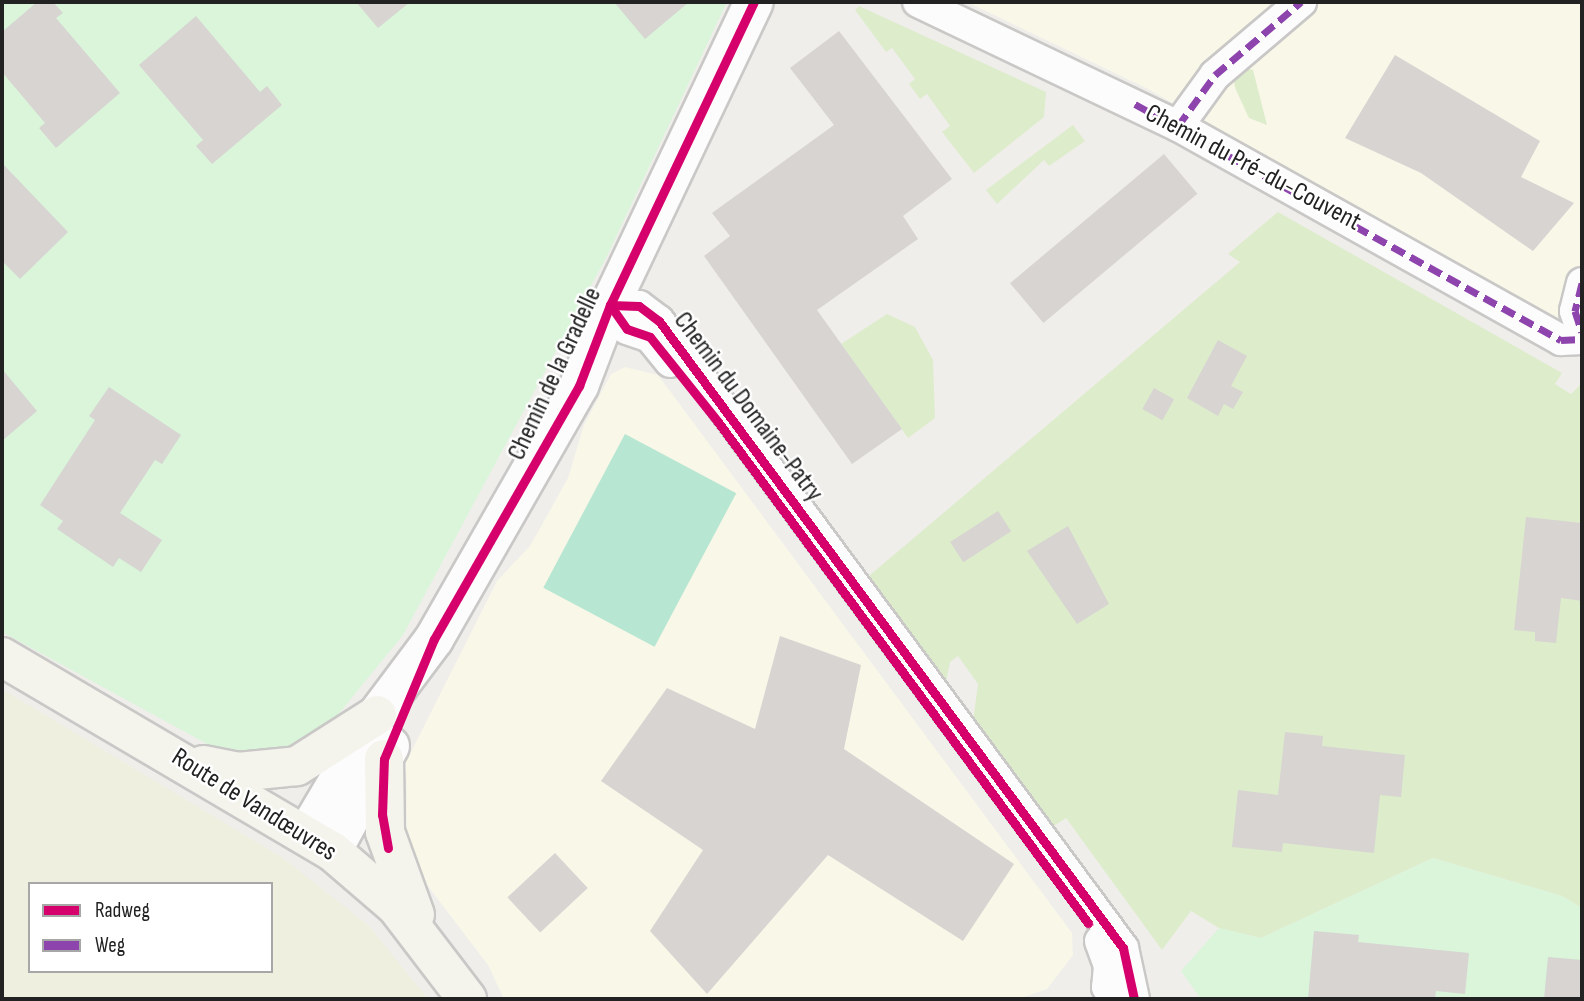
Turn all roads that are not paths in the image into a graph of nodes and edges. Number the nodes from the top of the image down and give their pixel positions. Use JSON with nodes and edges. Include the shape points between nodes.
{"nodes":[{"id":1,"x":754,"y":2,"type":"edge"},
{"id":2,"x":918,"y":2,"type":"edge"},
{"id":3,"x":1301,"y":2,"type":"edge"},
{"id":4,"x":1178,"y":126,"type":"junction"},
{"id":5,"x":1582,"y":283,"type":"edge"},
{"id":6,"x":610,"y":305,"type":"junction"},
{"id":7,"x":1582,"y":332,"type":"edge"},
{"id":8,"x":1582,"y":339,"type":"edge"},
{"id":9,"x":433,"y":639,"type":"junction"},
{"id":10,"x":2,"y":657,"type":"edge"},
{"id":11,"x":377,"y":715,"type":"junction"},
{"id":12,"x":179,"y":758,"type":"junction"},
{"id":13,"x":384,"y":759,"type":"junction"},
{"id":14,"x":319,"y":843,"type":"junction"},
{"id":15,"x":438,"y":955,"type":"junction"},
{"id":16,"x":467,"y":999,"type":"edge"},
{"id":17,"x":1116,"y":999,"type":"edge"},
{"id":18,"x":1134,"y":999,"type":"edge"}],
"edges":[{"from":1,"to":6,"type":"street","name":"Chemin de la Gradelle"},
{"from":2,"to":4,"type":"street","name":"Chemin du Pré-du-Couvent"},
{"from":3,"to":4,"type":"street","via":[[1215,75]]},
{"from":4,"to":8,"type":"street","name":"Chemin du Pré-du-Couvent","via":[[1561,340]]},
{"from":5,"to":7,"type":"street","via":[[1575,311]]},
{"from":6,"to":9,"type":"street","name":"Chemin de la Gradelle","via":[[579,386]]},
{"from":6,"to":17,"type":"street","name":"Chemin du Domaine-Patry","via":[[626,329],[650,337],[718,422],[1087,923],[1105,948],[1107,987]]},
{"from":6,"to":18,"type":"street","name":"Chemin du Domaine-Patry","via":[[639,306],[659,321],[1123,948]]},
{"from":9,"to":11,"type":"street","name":"Chemin de la Gradelle"},
{"from":9,"to":13,"type":"street","name":"Chemin de la Gradelle"},
{"from":10,"to":12,"type":"main road","name":"Route de Vandœuvres"},
{"from":11,"to":12,"type":"main road","via":[[324,753],[280,771],[238,772]]},
{"from":11,"to":14,"type":"street","name":"Chemin de la Gradelle"},
{"from":12,"to":14,"type":"main road","name":"Route de Vandœuvres"},
{"from":13,"to":14,"type":"street","name":"Chemin de la Gradelle"},
{"from":13,"to":15,"type":"main road","via":[[382,815],[388,848],[409,905]]},
{"from":14,"to":15,"type":"main road","name":"Route de Vandœuvres","via":[[396,906]]},
{"from":15,"to":16,"type":"main road","name":"Route de Vandœuvres"}]}
